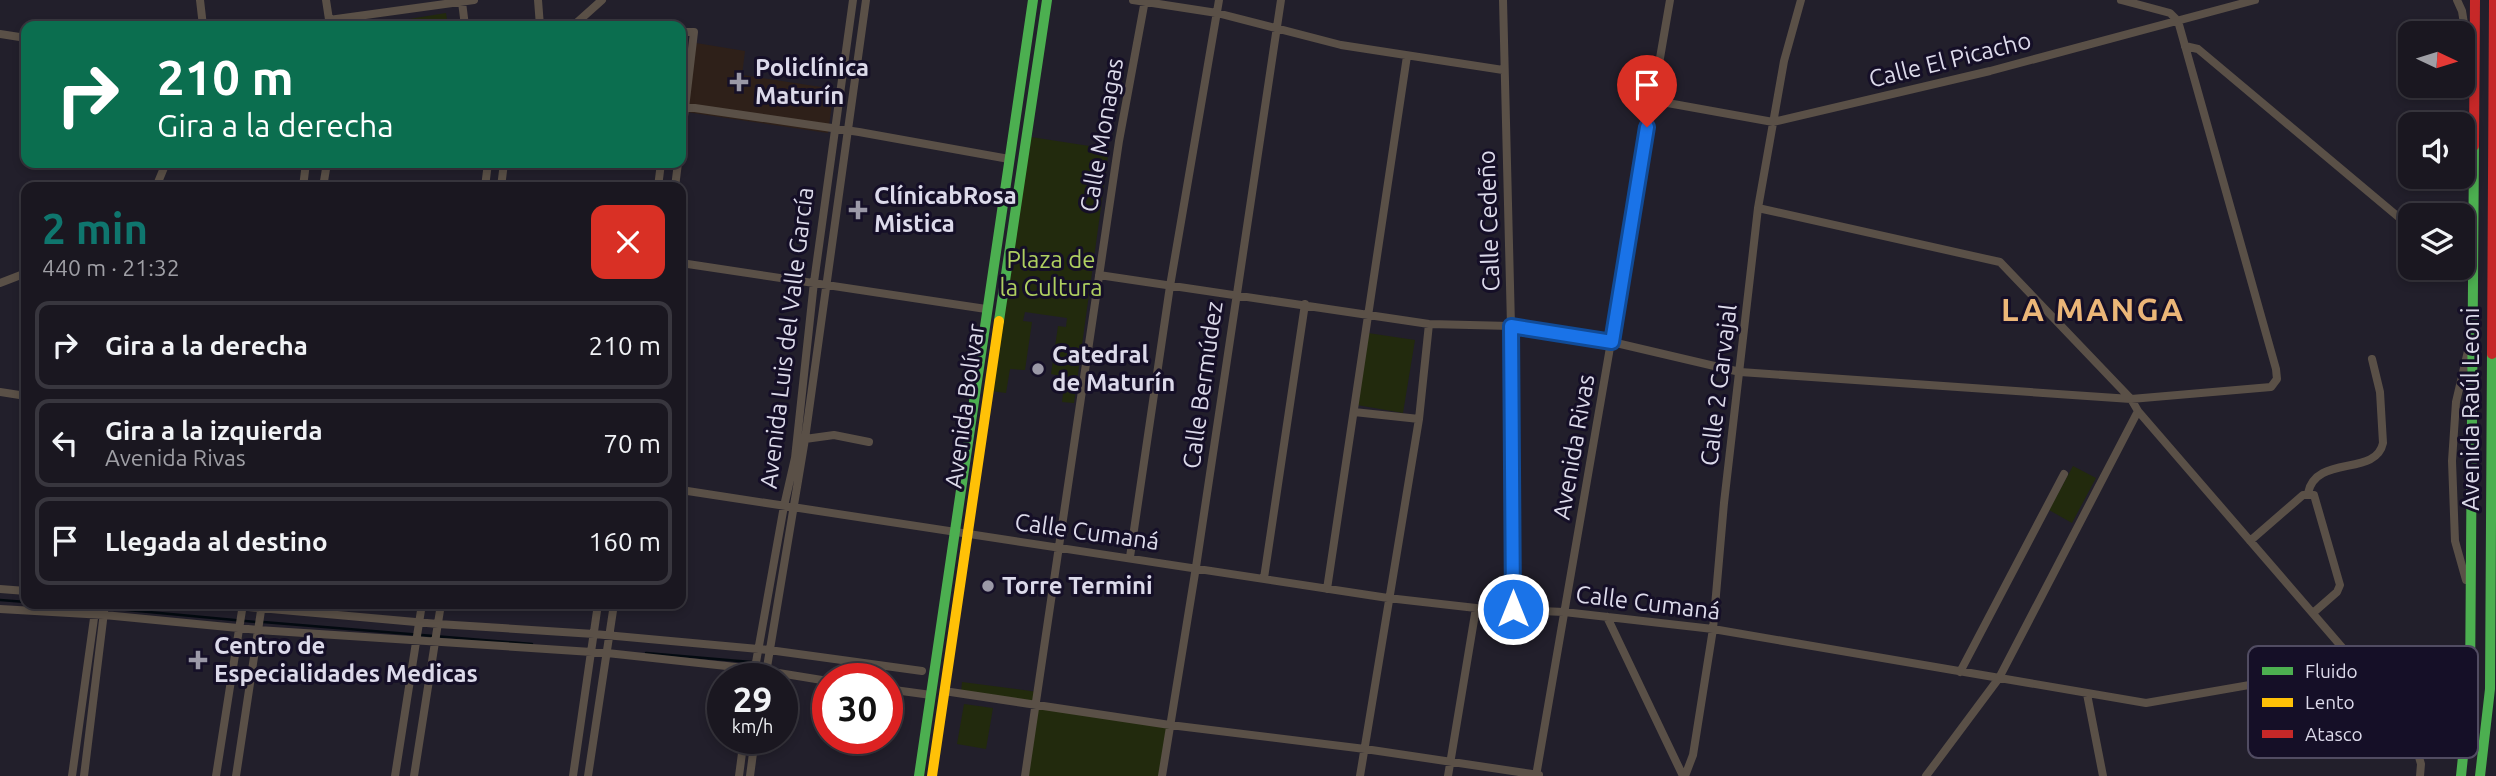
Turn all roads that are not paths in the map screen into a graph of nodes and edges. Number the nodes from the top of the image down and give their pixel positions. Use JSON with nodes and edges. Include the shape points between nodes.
{"nodes":[{"id":1,"x":200,"y":0,"type":"edge"},
{"id":2,"x":326,"y":0,"type":"edge"},
{"id":3,"x":474,"y":0,"type":"edge"},
{"id":4,"x":538,"y":0,"type":"edge"},
{"id":5,"x":602,"y":0,"type":"edge"},
{"id":6,"x":853,"y":0,"type":"edge"},
{"id":7,"x":866,"y":0,"type":"edge"},
{"id":8,"x":1033,"y":0,"type":"edge"},
{"id":9,"x":1047,"y":0,"type":"edge"},
{"id":10,"x":1133,"y":0,"type":"edge"},
{"id":11,"x":1219,"y":0,"type":"edge"},
{"id":12,"x":1282,"y":0,"type":"edge"},
{"id":13,"x":1503,"y":0,"type":"edge"},
{"id":14,"x":1670,"y":0,"type":"edge"},
{"id":15,"x":1790,"y":0,"type":"edge"},
{"id":16,"x":2121,"y":0,"type":"edge"},
{"id":17,"x":2255,"y":0,"type":"edge"},
{"id":18,"x":2457,"y":0,"type":"edge"},
{"id":19,"x":2475,"y":0,"type":"edge"},
{"id":20,"x":2494,"y":0,"type":"edge"},
{"id":21,"x":1145,"y":1,"type":"edge"},
{"id":22,"x":1801,"y":1,"type":"edge"},
{"id":23,"x":462,"y":2,"type":"junction"},
{"id":24,"x":1217,"y":13,"type":"junction"},
{"id":25,"x":202,"y":21,"type":"edge"},
{"id":26,"x":329,"y":21,"type":"edge"},
{"id":27,"x":342,"y":21,"type":"edge"},
{"id":28,"x":464,"y":21,"type":"edge"},
{"id":29,"x":540,"y":21,"type":"edge"},
{"id":30,"x":579,"y":21,"type":"edge"},
{"id":31,"x":2178,"y":21,"type":"junction"},
{"id":32,"x":2464,"y":21,"type":"edge"},
{"id":33,"x":2475,"y":21,"type":"edge"},
{"id":34,"x":1276,"y":27,"type":"junction"},
{"id":35,"x":686,"y":32,"type":"edge"},
{"id":36,"x":0,"y":34,"type":"edge"},
{"id":37,"x":21,"y":37,"type":"edge"},
{"id":38,"x":2185,"y":46,"type":"junction"},
{"id":39,"x":1408,"y":56,"type":"junction"},
{"id":40,"x":1503,"y":70,"type":"junction"},
{"id":41,"x":686,"y":86,"type":"edge"},
{"id":42,"x":1651,"y":100,"type":"junction"},
{"id":43,"x":686,"y":106,"type":"edge"},
{"id":44,"x":1773,"y":122,"type":"junction"},
{"id":45,"x":834,"y":128,"type":"junction"},
{"id":46,"x":847,"y":131,"type":"junction"},
{"id":47,"x":2475,"y":136,"type":"edge"},
{"id":48,"x":2494,"y":136,"type":"junction"},
{"id":49,"x":1009,"y":159,"type":"junction"},
{"id":50,"x":2474,"y":189,"type":"edge"},
{"id":51,"x":1758,"y":208,"type":"junction"},
{"id":52,"x":2398,"y":217,"type":"edge"},
{"id":53,"x":2495,"y":236,"type":"edge"},
{"id":54,"x":686,"y":264,"type":"edge"},
{"id":55,"x":21,"y":275,"type":"edge"},
{"id":56,"x":1099,"y":275,"type":"junction"},
{"id":57,"x":814,"y":282,"type":"junction"},
{"id":58,"x":0,"y":283,"type":"edge"},
{"id":59,"x":827,"y":284,"type":"junction"},
{"id":60,"x":1170,"y":286,"type":"junction"},
{"id":61,"x":1236,"y":295,"type":"junction"},
{"id":62,"x":1305,"y":304,"type":"junction"},
{"id":63,"x":986,"y":309,"type":"junction"},
{"id":64,"x":1368,"y":316,"type":"junction"},
{"id":65,"x":1429,"y":324,"type":"junction"},
{"id":66,"x":1511,"y":326,"type":"junction"},
{"id":67,"x":2473,"y":328,"type":"junction"},
{"id":68,"x":1612,"y":342,"type":"junction"},
{"id":69,"x":2372,"y":359,"type":"dead end"},
{"id":70,"x":1740,"y":372,"type":"junction"},
{"id":71,"x":0,"y":392,"type":"edge"},
{"id":72,"x":21,"y":395,"type":"edge"},
{"id":73,"x":2131,"y":399,"type":"junction"},
{"id":74,"x":2138,"y":411,"type":"junction"},
{"id":75,"x":1354,"y":412,"type":"junction"},
{"id":76,"x":1419,"y":419,"type":"junction"},
{"id":77,"x":805,"y":439,"type":"junction"},
{"id":78,"x":869,"y":442,"type":"dead end"},
{"id":79,"x":2064,"y":474,"type":"dead end"},
{"id":80,"x":686,"y":492,"type":"edge"},
{"id":81,"x":2308,"y":493,"type":"junction"},
{"id":82,"x":788,"y":506,"type":"junction"},
{"id":83,"x":954,"y":533,"type":"junction"},
{"id":84,"x":967,"y":535,"type":"junction"},
{"id":85,"x":2250,"y":541,"type":"junction"},
{"id":86,"x":1060,"y":548,"type":"junction"},
{"id":87,"x":1130,"y":557,"type":"junction"},
{"id":88,"x":1196,"y":567,"type":"junction"},
{"id":89,"x":1264,"y":578,"type":"junction"},
{"id":90,"x":0,"y":590,"type":"edge"},
{"id":91,"x":1327,"y":590,"type":"junction"},
{"id":92,"x":21,"y":591,"type":"edge"},
{"id":93,"x":2471,"y":597,"type":"junction"},
{"id":94,"x":1388,"y":598,"type":"junction"},
{"id":95,"x":1476,"y":608,"type":"junction"},
{"id":96,"x":0,"y":609,"type":"edge"},
{"id":97,"x":242,"y":609,"type":"edge"},
{"id":98,"x":261,"y":609,"type":"edge"},
{"id":99,"x":282,"y":609,"type":"edge"},
{"id":100,"x":421,"y":609,"type":"edge"},
{"id":101,"x":440,"y":609,"type":"edge"},
{"id":102,"x":597,"y":609,"type":"edge"},
{"id":103,"x":613,"y":609,"type":"edge"},
{"id":104,"x":1513,"y":609,"type":"junction"},
{"id":105,"x":100,"y":610,"type":"edge"},
{"id":106,"x":1564,"y":612,"type":"junction"},
{"id":107,"x":2313,"y":613,"type":"junction"},
{"id":108,"x":1607,"y":617,"type":"junction"},
{"id":109,"x":419,"y":622,"type":"junction"},
{"id":110,"x":239,"y":627,"type":"junction"},
{"id":111,"x":258,"y":629,"type":"junction"},
{"id":112,"x":1713,"y":629,"type":"junction"},
{"id":113,"x":594,"y":635,"type":"junction"},
{"id":114,"x":437,"y":636,"type":"junction"},
{"id":115,"x":417,"y":637,"type":"junction"},
{"id":116,"x":609,"y":637,"type":"junction"},
{"id":117,"x":2341,"y":646,"type":"edge"},
{"id":118,"x":2470,"y":646,"type":"edge"},
{"id":119,"x":757,"y":649,"type":"junction"},
{"id":120,"x":769,"y":650,"type":"junction"},
{"id":121,"x":592,"y":651,"type":"junction"},
{"id":122,"x":607,"y":652,"type":"junction"},
{"id":123,"x":755,"y":663,"type":"edge"},
{"id":124,"x":767,"y":663,"type":"edge"},
{"id":125,"x":707,"y":667,"type":"edge"},
{"id":126,"x":922,"y":671,"type":"dead end"},
{"id":127,"x":1960,"y":672,"type":"junction"},
{"id":128,"x":1999,"y":678,"type":"junction"},
{"id":129,"x":2248,"y":685,"type":"edge"},
{"id":130,"x":2493,"y":689,"type":"edge"},
{"id":131,"x":903,"y":691,"type":"edge"},
{"id":132,"x":944,"y":691,"type":"junction"},
{"id":133,"x":2087,"y":694,"type":"junction"},
{"id":134,"x":931,"y":695,"type":"junction"},
{"id":135,"x":1037,"y":703,"type":"junction"},
{"id":136,"x":1170,"y":724,"type":"junction"},
{"id":137,"x":1365,"y":749,"type":"junction"},
{"id":138,"x":742,"y":754,"type":"edge"},
{"id":139,"x":753,"y":754,"type":"edge"},
{"id":140,"x":2419,"y":758,"type":"edge"},
{"id":141,"x":2463,"y":758,"type":"edge"},
{"id":142,"x":1450,"y":762,"type":"junction"},
{"id":143,"x":72,"y":776,"type":"edge"},
{"id":144,"x":84,"y":776,"type":"edge"},
{"id":145,"x":216,"y":776,"type":"edge"},
{"id":146,"x":236,"y":776,"type":"edge"},
{"id":147,"x":395,"y":776,"type":"edge"},
{"id":148,"x":414,"y":776,"type":"edge"},
{"id":149,"x":573,"y":776,"type":"edge"},
{"id":150,"x":588,"y":776,"type":"edge"},
{"id":151,"x":739,"y":776,"type":"edge"},
{"id":152,"x":750,"y":776,"type":"edge"},
{"id":153,"x":919,"y":776,"type":"edge"},
{"id":154,"x":932,"y":776,"type":"edge"},
{"id":155,"x":1026,"y":776,"type":"edge"},
{"id":156,"x":1162,"y":776,"type":"edge"},
{"id":157,"x":1360,"y":776,"type":"edge"},
{"id":158,"x":1448,"y":776,"type":"edge"},
{"id":159,"x":1538,"y":776,"type":"edge"},
{"id":160,"x":1684,"y":776,"type":"edge"},
{"id":161,"x":1926,"y":776,"type":"edge"},
{"id":162,"x":2103,"y":776,"type":"edge"},
{"id":163,"x":2420,"y":776,"type":"edge"},
{"id":164,"x":2461,"y":776,"type":"edge"},
{"id":165,"x":2480,"y":776,"type":"edge"}],
"edges":[{"from":1,"to":25,"type":"street"},
{"from":2,"to":26,"type":"street"},
{"from":3,"to":23,"type":"street"},
{"from":4,"to":29,"type":"street"},
{"from":5,"to":30,"type":"street"},
{"from":6,"to":45,"type":"street","name":"Avenida Luis del Valle García"},
{"from":7,"to":46,"type":"street","name":"Avenida Luis del Valle García"},
{"from":8,"to":49,"type":"main road","name":"Avenida Bolívar"},
{"from":9,"to":84,"type":"main road","name":"Avenida Bolívar"},
{"from":10,"to":21,"type":"street"},
{"from":11,"to":24,"type":"street"},
{"from":12,"to":34,"type":"street","name":"Calle Bermúdez"},
{"from":13,"to":40,"type":"street","name":"Calle Cedeño"},
{"from":14,"to":42,"type":"street","name":"Avenida Rivas"},
{"from":15,"to":22,"type":"street"},
{"from":16,"to":31,"type":"street","via":[[2170,13]]},
{"from":17,"to":31,"type":"street","name":"Calle El Picacho"},
{"from":18,"to":32,"type":"street"},
{"from":19,"to":33,"type":"main road","name":"Avenida Raúl Leoni"},
{"from":20,"to":48,"type":"main road","name":"Avenida Raúl Leoni"},
{"from":21,"to":24,"type":"street"},
{"from":21,"to":56,"type":"street","name":"Calle Monagas"},
{"from":22,"to":44,"type":"street","name":"Calle 2 Carvajal"},
{"from":23,"to":27,"type":"street"},
{"from":23,"to":28,"type":"street"},
{"from":24,"to":34,"type":"street"},
{"from":24,"to":60,"type":"street"},
{"from":31,"to":38,"type":"street"},
{"from":31,"to":44,"type":"street","name":"Calle El Picacho"},
{"from":34,"to":39,"type":"street","via":[[1341,45]]},
{"from":34,"to":61,"type":"street","name":"Calle Bermúdez"},
{"from":35,"to":41,"type":"street","via":[[694,33]]},
{"from":36,"to":37,"type":"street"},
{"from":38,"to":52,"type":"street","via":[[2198,49]]},
{"from":38,"to":73,"type":"street","via":[[2277,379],[2271,387]]},
{"from":39,"to":40,"type":"street"},
{"from":39,"to":64,"type":"street"},
{"from":40,"to":66,"type":"street","name":"Calle Cedeño"},
{"from":42,"to":44,"type":"street","name":"Calle El Picacho"},
{"from":42,"to":68,"type":"street","name":"Avenida Rivas"},
{"from":43,"to":45,"type":"street"},
{"from":44,"to":51,"type":"street","name":"Calle 2 Carvajal"},
{"from":45,"to":46,"type":"street"},
{"from":45,"to":57,"type":"street","name":"Avenida Luis del Valle García"},
{"from":46,"to":49,"type":"street"},
{"from":46,"to":59,"type":"street","name":"Avenida Luis del Valle García"},
{"from":47,"to":48,"type":"main road"},
{"from":48,"to":53,"type":"main road","name":"Avenida Raúl Leoni"},
{"from":49,"to":63,"type":"main road","name":"Avenida Bolívar"},
{"from":50,"to":67,"type":"main road","name":"Avenida Raúl Leoni"},
{"from":51,"to":70,"type":"street","name":"Calle 2 Carvajal"},
{"from":51,"to":73,"type":"street","via":[[2000,262]]},
{"from":53,"to":130,"type":"main road","name":"Avenida Raúl Leoni"},
{"from":54,"to":57,"type":"street"},
{"from":55,"to":58,"type":"street"},
{"from":56,"to":60,"type":"street"},
{"from":56,"to":86,"type":"street","name":"Calle Monagas"},
{"from":57,"to":59,"type":"street"},
{"from":57,"to":82,"type":"street","name":"Avenida Luis del Valle García"},
{"from":59,"to":63,"type":"street"},
{"from":59,"to":77,"type":"street","name":"Avenida Luis del Valle García"},
{"from":60,"to":61,"type":"street"},
{"from":60,"to":87,"type":"street"},
{"from":61,"to":62,"type":"street"},
{"from":61,"to":88,"type":"street","name":"Calle Bermúdez"},
{"from":62,"to":64,"type":"street"},
{"from":62,"to":89,"type":"street"},
{"from":63,"to":83,"type":"main road","name":"Avenida Bolívar"},
{"from":64,"to":65,"type":"street"},
{"from":64,"to":75,"type":"street"},
{"from":65,"to":66,"type":"street"},
{"from":65,"to":76,"type":"street"},
{"from":66,"to":68,"type":"street"},
{"from":66,"to":104,"type":"street","name":"Calle Cedeño"},
{"from":67,"to":93,"type":"main road","name":"Avenida Raúl Leoni"},
{"from":67,"to":93,"type":"street","name":"Avenida Raúl Leoni","via":[[2456,402],[2452,461],[2455,541]]},
{"from":68,"to":70,"type":"street"},
{"from":68,"to":106,"type":"street","name":"Avenida Rivas"},
{"from":69,"to":81,"type":"street","via":[[2380,392],[2382,451],[2376,458],[2324,472],[2315,478]]},
{"from":70,"to":73,"type":"street"},
{"from":70,"to":112,"type":"street","name":"Calle 2 Carvajal"},
{"from":71,"to":72,"type":"street"},
{"from":73,"to":74,"type":"street"},
{"from":74,"to":85,"type":"street"},
{"from":74,"to":128,"type":"street"},
{"from":75,"to":76,"type":"street"},
{"from":75,"to":91,"type":"street"},
{"from":76,"to":94,"type":"street"},
{"from":77,"to":78,"type":"street","via":[[834,435]]},
{"from":77,"to":82,"type":"street","name":"Avenida Luis del Valle García"},
{"from":79,"to":127,"type":"street"},
{"from":80,"to":82,"type":"street","name":"Calle Cumaná"},
{"from":81,"to":85,"type":"street"},
{"from":81,"to":107,"type":"street","via":[[2314,495],[2340,586]]},
{"from":82,"to":83,"type":"street","name":"Calle Cumaná"},
{"from":82,"to":119,"type":"street","name":"Avenida Luis del Valle García"},
{"from":82,"to":120,"type":"street","name":"Avenida Luis del Valle García"},
{"from":83,"to":84,"type":"street","name":"Calle Cumaná"},
{"from":83,"to":134,"type":"main road","name":"Avenida Bolívar"},
{"from":84,"to":86,"type":"street","name":"Calle Cumaná"},
{"from":84,"to":132,"type":"main road","name":"Avenida Bolívar"},
{"from":85,"to":107,"type":"street"},
{"from":86,"to":87,"type":"street","name":"Calle Cumaná"},
{"from":86,"to":135,"type":"street","name":"Calle Monagas"},
{"from":87,"to":88,"type":"street","name":"Calle Cumaná"},
{"from":88,"to":89,"type":"street","name":"Calle Cumaná"},
{"from":88,"to":136,"type":"street","name":"Calle Bermúdez"},
{"from":89,"to":91,"type":"street","name":"Calle Cumaná"},
{"from":90,"to":92,"type":"street"},
{"from":91,"to":94,"type":"street","name":"Calle Cumaná"},
{"from":93,"to":118,"type":"main road","name":"Avenida Raúl Leoni"},
{"from":94,"to":95,"type":"street","name":"Calle Cumaná"},
{"from":94,"to":137,"type":"street"},
{"from":95,"to":104,"type":"street","name":"Calle Cumaná"},
{"from":95,"to":142,"type":"street"},
{"from":96,"to":105,"type":"street"},
{"from":97,"to":110,"type":"street"},
{"from":98,"to":111,"type":"street"},
{"from":99,"to":109,"type":"street"},
{"from":100,"to":109,"type":"street"},
{"from":101,"to":114,"type":"street"},
{"from":102,"to":113,"type":"street"},
{"from":103,"to":116,"type":"street"},
{"from":104,"to":106,"type":"street","name":"Calle Cumaná"},
{"from":105,"to":110,"type":"street"},
{"from":105,"to":143,"type":"street"},
{"from":105,"to":144,"type":"street"},
{"from":106,"to":108,"type":"street","name":"Calle Cumaná"},
{"from":106,"to":159,"type":"street","name":"Avenida Rivas"},
{"from":107,"to":117,"type":"street"},
{"from":108,"to":112,"type":"street","name":"Calle Cumaná"},
{"from":108,"to":160,"type":"street"},
{"from":109,"to":114,"type":"street"},
{"from":109,"to":115,"type":"street"},
{"from":110,"to":111,"type":"street"},
{"from":110,"to":145,"type":"street"},
{"from":111,"to":115,"type":"street"},
{"from":111,"to":146,"type":"street"},
{"from":112,"to":127,"type":"street","name":"Calle Cumaná"},
{"from":112,"to":160,"type":"street","name":"Calle 2 Carvajal","via":[[1693,755]]},
{"from":113,"to":114,"type":"street"},
{"from":113,"to":116,"type":"street"},
{"from":113,"to":121,"type":"street"},
{"from":114,"to":115,"type":"street"},
{"from":114,"to":121,"type":"street"},
{"from":114,"to":148,"type":"street"},
{"from":115,"to":147,"type":"street"},
{"from":116,"to":119,"type":"street"},
{"from":116,"to":122,"type":"street"},
{"from":119,"to":120,"type":"street"},
{"from":119,"to":123,"type":"street","name":"Avenida Luis del Valle García"},
{"from":120,"to":124,"type":"street","name":"Avenida Luis del Valle García"},
{"from":120,"to":126,"type":"street"},
{"from":121,"to":122,"type":"street"},
{"from":121,"to":149,"type":"street"},
{"from":122,"to":125,"type":"street"},
{"from":122,"to":150,"type":"street"},
{"from":127,"to":128,"type":"street","name":"Calle Cumaná"},
{"from":128,"to":133,"type":"street","name":"Calle Cumaná"},
{"from":128,"to":161,"type":"street"},
{"from":129,"to":133,"type":"street","name":"Calle Cumaná","via":[[2146,703]]},
{"from":130,"to":165,"type":"main road","name":"Avenida Raúl Leoni"},
{"from":131,"to":134,"type":"street"},
{"from":132,"to":135,"type":"street"},
{"from":132,"to":154,"type":"main road","name":"Avenida Bolívar"},
{"from":133,"to":162,"type":"street"},
{"from":134,"to":153,"type":"main road","name":"Avenida Bolívar"},
{"from":135,"to":136,"type":"street"},
{"from":135,"to":155,"type":"street","name":"Calle Monagas"},
{"from":136,"to":137,"type":"street"},
{"from":136,"to":156,"type":"street","name":"Calle Bermúdez"},
{"from":137,"to":142,"type":"street"},
{"from":137,"to":157,"type":"street"},
{"from":138,"to":151,"type":"street"},
{"from":139,"to":152,"type":"street"},
{"from":140,"to":163,"type":"street"},
{"from":141,"to":164,"type":"main road","name":"Avenida Raúl Leoni"},
{"from":142,"to":158,"type":"street"},
{"from":142,"to":159,"type":"street"}]}
